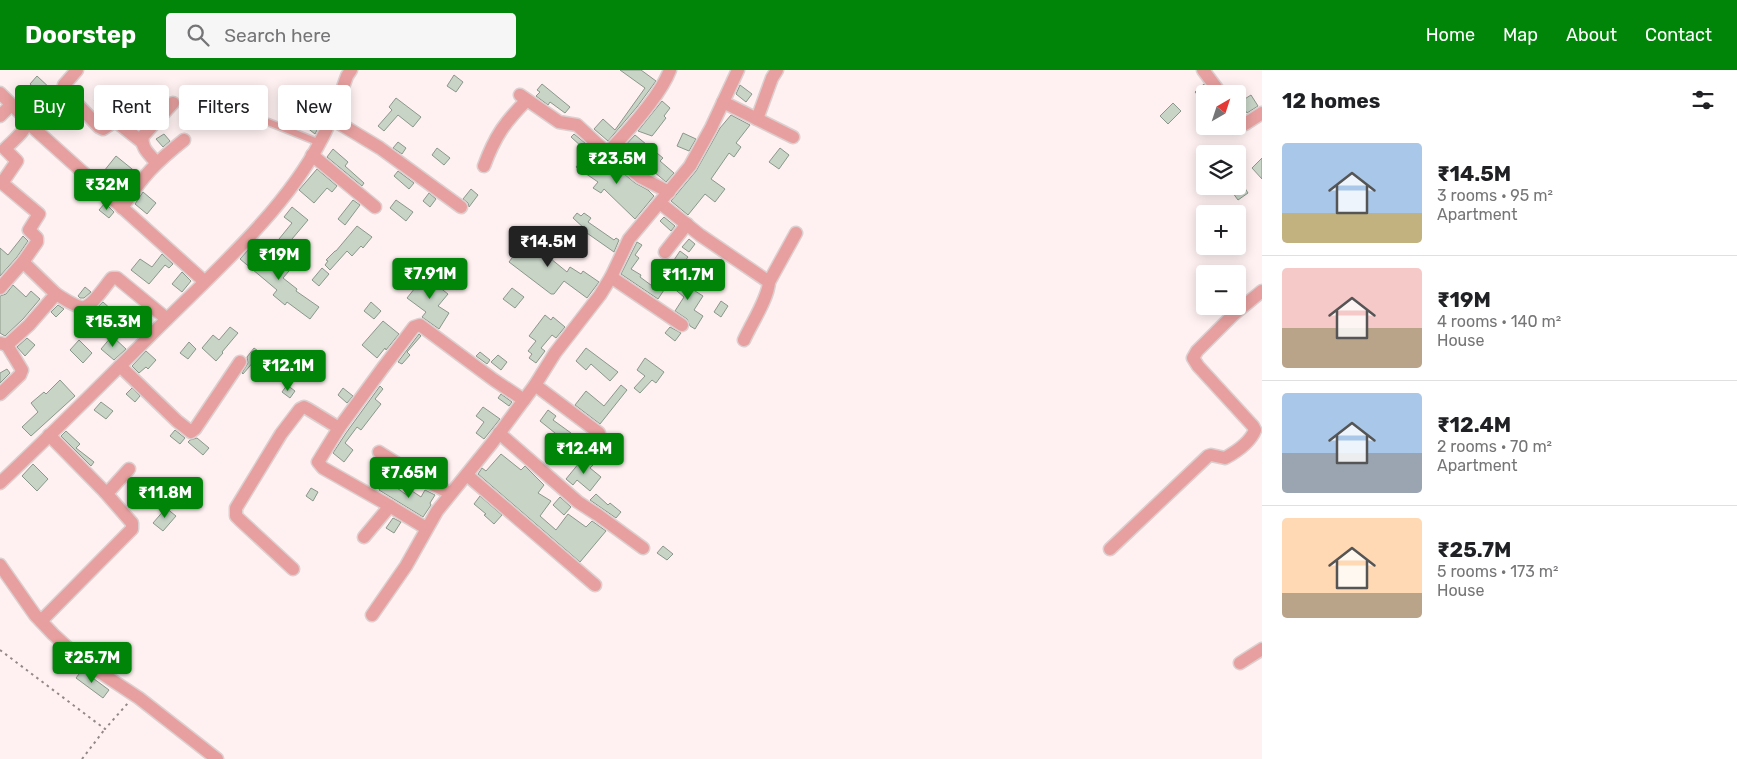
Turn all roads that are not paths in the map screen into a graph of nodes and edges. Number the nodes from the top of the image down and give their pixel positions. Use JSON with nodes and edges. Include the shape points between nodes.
{"nodes":[{"id":1,"x":77,"y":70,"type":"edge"},
{"id":2,"x":351,"y":70,"type":"edge"},
{"id":3,"x":670,"y":70,"type":"edge"},
{"id":4,"x":738,"y":70,"type":"edge"},
{"id":5,"x":777,"y":70,"type":"edge"},
{"id":6,"x":1203,"y":70,"type":"edge"},
{"id":7,"x":344,"y":85,"type":"edge"},
{"id":8,"x":1214,"y":85,"type":"edge"},
{"id":9,"x":0,"y":93,"type":"edge"},
{"id":10,"x":722,"y":102,"type":"junction"},
{"id":11,"x":173,"y":103,"type":"dead end"},
{"id":12,"x":11,"y":105,"type":"junction"},
{"id":13,"x":15,"y":109,"type":"edge"},
{"id":14,"x":1262,"y":113,"type":"edge"},
{"id":15,"x":0,"y":116,"type":"edge"},
{"id":16,"x":757,"y":119,"type":"junction"},
{"id":17,"x":268,"y":122,"type":"dead end"},
{"id":18,"x":1246,"y":123,"type":"edge"},
{"id":19,"x":24,"y":130,"type":"edge"},
{"id":20,"x":36,"y":130,"type":"edge"},
{"id":21,"x":327,"y":130,"type":"edge"},
{"id":22,"x":350,"y":130,"type":"edge"},
{"id":23,"x":792,"y":137,"type":"dead end"},
{"id":24,"x":184,"y":140,"type":"dead end"},
{"id":25,"x":142,"y":142,"type":"junction"},
{"id":26,"x":320,"y":144,"type":"junction"},
{"id":27,"x":610,"y":151,"type":"junction"},
{"id":28,"x":312,"y":155,"type":"junction"},
{"id":29,"x":156,"y":162,"type":"junction"},
{"id":30,"x":484,"y":166,"type":"dead end"},
{"id":31,"x":668,"y":192,"type":"junction"},
{"id":32,"x":660,"y":203,"type":"junction"},
{"id":33,"x":375,"y":207,"type":"dead end"},
{"id":34,"x":461,"y":207,"type":"dead end"},
{"id":35,"x":122,"y":208,"type":"junction"},
{"id":36,"x":687,"y":224,"type":"junction"},
{"id":37,"x":796,"y":233,"type":"dead end"},
{"id":38,"x":665,"y":252,"type":"dead end"},
{"id":39,"x":23,"y":262,"type":"junction"},
{"id":40,"x":611,"y":278,"type":"junction"},
{"id":41,"x":204,"y":281,"type":"junction"},
{"id":42,"x":768,"y":282,"type":"junction"},
{"id":43,"x":0,"y":288,"type":"edge"},
{"id":44,"x":1262,"y":292,"type":"edge"},
{"id":45,"x":56,"y":294,"type":"junction"},
{"id":46,"x":167,"y":319,"type":"junction"},
{"id":47,"x":682,"y":325,"type":"dead end"},
{"id":48,"x":744,"y":340,"type":"dead end"},
{"id":49,"x":3,"y":344,"type":"edge"},
{"id":50,"x":240,"y":362,"type":"dead end"},
{"id":51,"x":120,"y":366,"type":"junction"},
{"id":52,"x":535,"y":385,"type":"junction"},
{"id":53,"x":0,"y":394,"type":"edge"},
{"id":54,"x":524,"y":400,"type":"junction"},
{"id":55,"x":339,"y":428,"type":"junction"},
{"id":56,"x":499,"y":433,"type":"junction"},
{"id":57,"x":599,"y":433,"type":"dead end"},
{"id":58,"x":49,"y":435,"type":"junction"},
{"id":59,"x":379,"y":452,"type":"dead end"},
{"id":60,"x":129,"y":469,"type":"dead end"},
{"id":61,"x":467,"y":475,"type":"junction"},
{"id":62,"x":0,"y":483,"type":"edge"},
{"id":63,"x":106,"y":492,"type":"junction"},
{"id":64,"x":450,"y":493,"type":"junction"},
{"id":65,"x":390,"y":506,"type":"junction"},
{"id":66,"x":426,"y":528,"type":"junction"},
{"id":67,"x":364,"y":537,"type":"dead end"},
{"id":68,"x":642,"y":548,"type":"dead end"},
{"id":69,"x":1110,"y":549,"type":"dead end"},
{"id":70,"x":0,"y":565,"type":"edge"},
{"id":71,"x":293,"y":569,"type":"dead end"},
{"id":72,"x":595,"y":585,"type":"dead end"},
{"id":73,"x":372,"y":615,"type":"dead end"},
{"id":74,"x":41,"y":621,"type":"junction"},
{"id":75,"x":1262,"y":649,"type":"edge"},
{"id":76,"x":1240,"y":663,"type":"dead end"},
{"id":77,"x":217,"y":759,"type":"edge"}],
"edges":[{"from":1,"to":25,"type":"street","via":[[63,89],[99,127],[103,129],[118,123]]},
{"from":2,"to":7,"type":"street"},
{"from":3,"to":27,"type":"street","via":[[649,104]]},
{"from":4,"to":10,"type":"street"},
{"from":5,"to":16,"type":"street"},
{"from":6,"to":8,"type":"street"},
{"from":9,"to":12,"type":"street"},
{"from":10,"to":16,"type":"street"},
{"from":10,"to":31,"type":"street","via":[[690,166]]},
{"from":11,"to":25,"type":"street","via":[[143,136]]},
{"from":12,"to":13,"type":"street"},
{"from":12,"to":15,"type":"street"},
{"from":14,"to":18,"type":"street"},
{"from":16,"to":23,"type":"street"},
{"from":17,"to":26,"type":"lane"},
{"from":19,"to":39,"type":"street","via":[[5,149],[17,161],[2,183],[38,214],[29,230],[38,242]]},
{"from":20,"to":35,"type":"street"},
{"from":21,"to":26,"type":"street"},
{"from":22,"to":34,"type":"street"},
{"from":24,"to":29,"type":"street"},
{"from":25,"to":29,"type":"street"},
{"from":26,"to":28,"type":"street"},
{"from":27,"to":30,"type":"street","via":[[603,149],[576,125],[560,122],[523,98],[493,142]]},
{"from":27,"to":31,"type":"street","via":[[640,177]]},
{"from":28,"to":33,"type":"street"},
{"from":28,"to":41,"type":"street","via":[[290,190]]},
{"from":29,"to":35,"type":"street"},
{"from":31,"to":32,"type":"street"},
{"from":32,"to":36,"type":"street"},
{"from":32,"to":40,"type":"street","via":[[628,240]]},
{"from":35,"to":41,"type":"street"},
{"from":36,"to":38,"type":"street"},
{"from":36,"to":42,"type":"street"},
{"from":37,"to":42,"type":"street"},
{"from":39,"to":43,"type":"street"},
{"from":39,"to":45,"type":"street"},
{"from":40,"to":47,"type":"street"},
{"from":40,"to":52,"type":"street","via":[[555,352]]},
{"from":41,"to":46,"type":"street"},
{"from":42,"to":48,"type":"street"},
{"from":44,"to":69,"type":"street","via":[[1234,314],[1193,358],[1253,426],[1253,435],[1225,458],[1208,456]]},
{"from":45,"to":46,"type":"street","via":[[86,307],[112,278],[117,278]]},
{"from":45,"to":49,"type":"street","via":[[29,325]]},
{"from":46,"to":51,"type":"street"},
{"from":49,"to":53,"type":"street","via":[[22,370]]},
{"from":50,"to":51,"type":"street","via":[[191,432]]},
{"from":51,"to":58,"type":"street"},
{"from":52,"to":54,"type":"street"},
{"from":52,"to":57,"type":"street"},
{"from":54,"to":55,"type":"street","via":[[426,328],[417,325]]},
{"from":54,"to":56,"type":"street"},
{"from":55,"to":65,"type":"street","via":[[319,459],[320,465]]},
{"from":55,"to":71,"type":"street","via":[[304,407],[300,409],[236,508],[236,516]]},
{"from":56,"to":61,"type":"street"},
{"from":56,"to":68,"type":"street","via":[[578,502]]},
{"from":58,"to":62,"type":"street"},
{"from":58,"to":63,"type":"street"},
{"from":59,"to":64,"type":"street"},
{"from":60,"to":63,"type":"street"},
{"from":61,"to":64,"type":"street"},
{"from":61,"to":72,"type":"street"},
{"from":63,"to":74,"type":"street","via":[[132,523],[132,529]]},
{"from":64,"to":66,"type":"street"},
{"from":65,"to":66,"type":"street"},
{"from":65,"to":67,"type":"street"},
{"from":66,"to":73,"type":"street","via":[[406,566]]},
{"from":70,"to":74,"type":"street"},
{"from":74,"to":77,"type":"street","via":[[80,659]]},
{"from":75,"to":76,"type":"street"}]}
